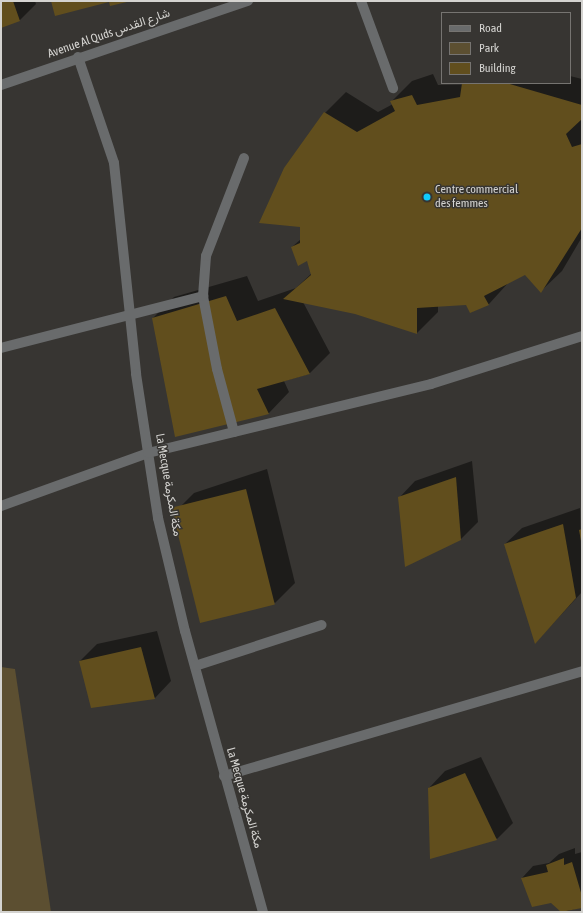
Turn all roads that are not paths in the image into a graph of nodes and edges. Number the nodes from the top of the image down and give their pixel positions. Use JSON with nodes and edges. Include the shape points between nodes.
{"nodes":[{"id":1,"x":248,"y":1,"type":"edge"},
{"id":2,"x":361,"y":1,"type":"edge"},
{"id":3,"x":78,"y":58,"type":"junction"},
{"id":4,"x":1,"y":85,"type":"edge"},
{"id":5,"x":393,"y":88,"type":"dead end"},
{"id":6,"x":244,"y":158,"type":"dead end"},
{"id":7,"x":203,"y":296,"type":"junction"},
{"id":8,"x":131,"y":316,"type":"junction"},
{"id":9,"x":582,"y":336,"type":"edge"},
{"id":10,"x":1,"y":348,"type":"edge"},
{"id":11,"x":234,"y":432,"type":"junction"},
{"id":12,"x":148,"y":453,"type":"junction"},
{"id":13,"x":1,"y":506,"type":"edge"},
{"id":14,"x":321,"y":625,"type":"dead end"},
{"id":15,"x":195,"y":666,"type":"junction"},
{"id":16,"x":582,"y":671,"type":"edge"},
{"id":17,"x":224,"y":776,"type":"junction"},
{"id":18,"x":263,"y":912,"type":"edge"}],
"edges":[{"from":1,"to":3,"type":"street","name":"Avenue Al Quds شارع القدس"},
{"from":2,"to":5,"type":"street"},
{"from":3,"to":4,"type":"street","name":"Avenue Al Quds شارع القدس"},
{"from":3,"to":8,"type":"street","name":"La Mecque مكة المكرمة","via":[[114,163]]},
{"from":6,"to":7,"type":"street","via":[[206,256]]},
{"from":7,"to":8,"type":"street"},
{"from":7,"to":11,"type":"street","via":[[217,369]]},
{"from":8,"to":10,"type":"street"},
{"from":8,"to":12,"type":"street","name":"La Mecque مكة المكرمة"},
{"from":9,"to":11,"type":"street","via":[[431,384]]},
{"from":11,"to":12,"type":"street"},
{"from":12,"to":13,"type":"street"},
{"from":12,"to":15,"type":"street","name":"La Mecque مكة المكرمة","via":[[158,518]]},
{"from":14,"to":15,"type":"street"},
{"from":15,"to":17,"type":"street","name":"La Mecque مكة المكرمة"},
{"from":16,"to":17,"type":"street"},
{"from":17,"to":18,"type":"street","name":"La Mecque مكة المكرمة"}]}
